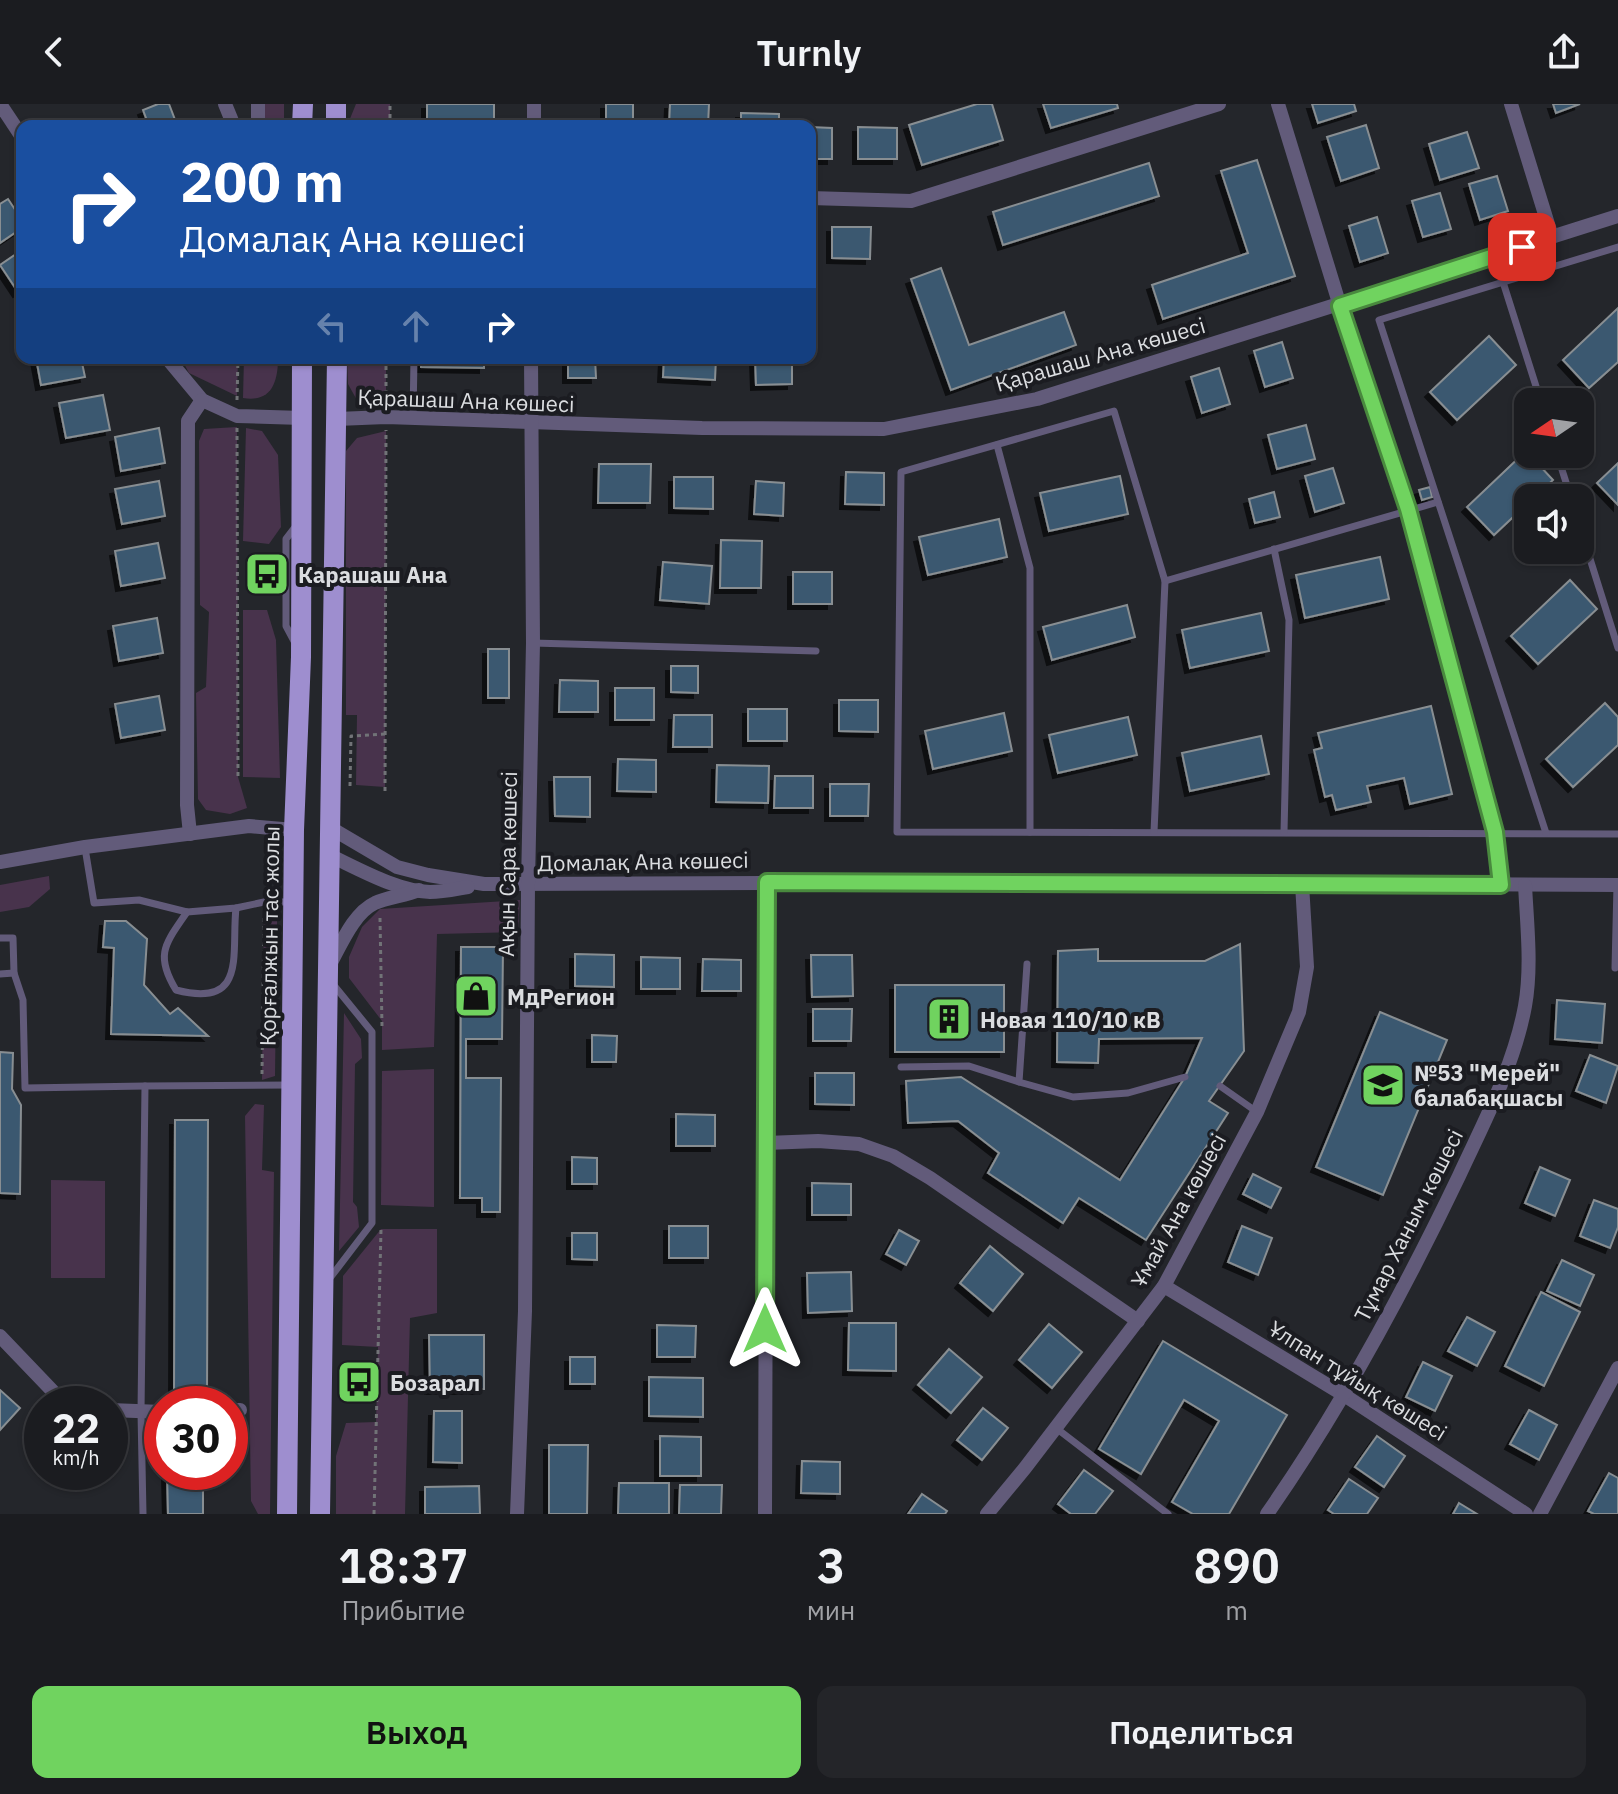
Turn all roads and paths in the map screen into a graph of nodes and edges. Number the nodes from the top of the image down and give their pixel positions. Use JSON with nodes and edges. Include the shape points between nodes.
{"nodes":[{"id":1,"x":0,"y":104,"type":"edge"},
{"id":2,"x":1219,"y":104,"type":"edge"},
{"id":3,"x":1278,"y":104,"type":"edge"},
{"id":4,"x":1511,"y":104,"type":"edge"},
{"id":5,"x":16,"y":128,"type":"edge"},
{"id":6,"x":816,"y":198,"type":"edge"},
{"id":7,"x":1618,"y":216,"type":"edge"},
{"id":8,"x":1552,"y":237,"type":"junction"},
{"id":9,"x":1618,"y":247,"type":"edge"},
{"id":10,"x":1503,"y":282,"type":"junction"},
{"id":11,"x":1340,"y":306,"type":"junction"},
{"id":12,"x":172,"y":364,"type":"edge"},
{"id":13,"x":238,"y":364,"type":"edge"},
{"id":14,"x":302,"y":364,"type":"edge"},
{"id":15,"x":337,"y":364,"type":"edge"},
{"id":16,"x":386,"y":364,"type":"edge"},
{"id":17,"x":414,"y":364,"type":"edge"},
{"id":18,"x":531,"y":364,"type":"edge"},
{"id":19,"x":1537,"y":388,"type":"edge"},
{"id":20,"x":202,"y":400,"type":"junction"},
{"id":21,"x":237,"y":403,"type":"dead end"},
{"id":22,"x":386,"y":417,"type":"junction"},
{"id":23,"x":302,"y":418,"type":"junction"},
{"id":24,"x":413,"y":418,"type":"junction"},
{"id":25,"x":337,"y":419,"type":"junction"},
{"id":26,"x":530,"y":423,"type":"junction"},
{"id":27,"x":237,"y":427,"type":"dead end"},
{"id":28,"x":997,"y":445,"type":"junction"},
{"id":29,"x":1438,"y":502,"type":"junction"},
{"id":30,"x":1408,"y":509,"type":"junction"},
{"id":31,"x":1274,"y":549,"type":"junction"},
{"id":32,"x":1592,"y":564,"type":"edge"},
{"id":33,"x":1165,"y":581,"type":"junction"},
{"id":34,"x":533,"y":643,"type":"junction"},
{"id":35,"x":1618,"y":648,"type":"edge"},
{"id":36,"x":816,"y":651,"type":"dead end"},
{"id":37,"x":385,"y":734,"type":"junction"},
{"id":38,"x":238,"y":777,"type":"dead end"},
{"id":39,"x":350,"y":786,"type":"dead end"},
{"id":40,"x":385,"y":791,"type":"dead end"},
{"id":41,"x":329,"y":827,"type":"junction"},
{"id":42,"x":294,"y":830,"type":"junction"},
{"id":43,"x":1030,"y":832,"type":"junction"},
{"id":44,"x":1154,"y":832,"type":"junction"},
{"id":45,"x":1284,"y":832,"type":"junction"},
{"id":46,"x":1495,"y":832,"type":"junction"},
{"id":47,"x":1546,"y":833,"type":"junction"},
{"id":48,"x":190,"y":834,"type":"junction"},
{"id":49,"x":1618,"y":834,"type":"edge"},
{"id":50,"x":85,"y":847,"type":"junction"},
{"id":51,"x":329,"y":855,"type":"junction"},
{"id":52,"x":0,"y":862,"type":"edge"},
{"id":53,"x":767,"y":882,"type":"junction"},
{"id":54,"x":484,"y":884,"type":"junction"},
{"id":55,"x":528,"y":884,"type":"junction"},
{"id":56,"x":1302,"y":884,"type":"junction"},
{"id":57,"x":1501,"y":885,"type":"junction"},
{"id":58,"x":1525,"y":885,"type":"junction"},
{"id":59,"x":1618,"y":885,"type":"edge"},
{"id":60,"x":419,"y":890,"type":"junction"},
{"id":61,"x":293,"y":901,"type":"junction"},
{"id":62,"x":264,"y":902,"type":"junction"},
{"id":63,"x":236,"y":908,"type":"junction"},
{"id":64,"x":187,"y":912,"type":"junction"},
{"id":65,"x":0,"y":938,"type":"edge"},
{"id":66,"x":1027,"y":964,"type":"dead end"},
{"id":67,"x":1615,"y":968,"type":"dead end"},
{"id":68,"x":14,"y":973,"type":"junction"},
{"id":69,"x":329,"y":973,"type":"junction"},
{"id":70,"x":0,"y":974,"type":"edge"},
{"id":71,"x":901,"y":1067,"type":"dead end"},
{"id":72,"x":1185,"y":1077,"type":"dead end"},
{"id":73,"x":1019,"y":1082,"type":"junction"},
{"id":74,"x":291,"y":1085,"type":"junction"},
{"id":75,"x":145,"y":1086,"type":"junction"},
{"id":76,"x":262,"y":1086,"type":"junction"},
{"id":77,"x":1220,"y":1086,"type":"dead end"},
{"id":78,"x":1257,"y":1112,"type":"junction"},
{"id":79,"x":766,"y":1143,"type":"junction"},
{"id":80,"x":324,"y":1286,"type":"junction"},
{"id":81,"x":1164,"y":1286,"type":"junction"},
{"id":82,"x":1138,"y":1321,"type":"junction"},
{"id":83,"x":0,"y":1336,"type":"edge"},
{"id":84,"x":1618,"y":1368,"type":"edge"},
{"id":85,"x":48,"y":1386,"type":"edge"},
{"id":86,"x":1344,"y":1395,"type":"junction"},
{"id":87,"x":128,"y":1411,"type":"edge"},
{"id":88,"x":141,"y":1412,"type":"junction"},
{"id":89,"x":1056,"y":1428,"type":"junction"},
{"id":90,"x":143,"y":1514,"type":"edge"},
{"id":91,"x":287,"y":1514,"type":"edge"},
{"id":92,"x":320,"y":1514,"type":"edge"},
{"id":93,"x":517,"y":1514,"type":"edge"},
{"id":94,"x":765,"y":1514,"type":"edge"},
{"id":95,"x":987,"y":1514,"type":"edge"},
{"id":96,"x":1168,"y":1514,"type":"edge"},
{"id":97,"x":1267,"y":1514,"type":"edge"},
{"id":98,"x":1526,"y":1514,"type":"edge"},
{"id":99,"x":1540,"y":1514,"type":"edge"}],
"edges":[{"from":1,"to":5,"type":"street"},
{"from":2,"to":6,"type":"street","via":[[911,201]]},
{"from":3,"to":11,"type":"street"},
{"from":4,"to":8,"type":"street"},
{"from":7,"to":8,"type":"street","name":"Қарашаш Ана көшесі"},
{"from":8,"to":11,"type":"street","name":"Қарашаш Ана көшесі"},
{"from":9,"to":10,"type":"lane"},
{"from":10,"to":19,"type":"lane"},
{"from":10,"to":29,"type":"lane","via":[[1379,320]]},
{"from":11,"to":26,"type":"street","name":"Қарашаш Ана көшесі","via":[[1037,399],[884,429]]},
{"from":11,"to":30,"type":"lane"},
{"from":12,"to":20,"type":"street"},
{"from":13,"to":21,"type":"path"},
{"from":14,"to":23,"type":"main road","name":"Қорғалжын тас жолы"},
{"from":15,"to":25,"type":"main road"},
{"from":16,"to":22,"type":"path"},
{"from":17,"to":24,"type":"lane"},
{"from":18,"to":26,"type":"street","name":"Ақын Сара көшесі"},
{"from":20,"to":23,"type":"street","via":[[237,416]]},
{"from":20,"to":48,"type":"street","via":[[188,421]]},
{"from":22,"to":24,"type":"street","name":"Қарашаш Ана көшесі"},
{"from":22,"to":25,"type":"street","name":"Қарашаш Ана көшесі"},
{"from":22,"to":37,"type":"path"},
{"from":23,"to":42,"type":"main road","name":"Қорғалжын тас жолы"},
{"from":24,"to":26,"type":"street","name":"Қарашаш Ана көшесі"},
{"from":25,"to":41,"type":"main road"},
{"from":26,"to":34,"type":"street","name":"Ақын Сара көшесі"},
{"from":27,"to":38,"type":"path"},
{"from":28,"to":33,"type":"lane","via":[[1114,411]]},
{"from":28,"to":43,"type":"lane","via":[[1030,568]]},
{"from":28,"to":43,"type":"lane","via":[[901,472],[897,832]]},
{"from":29,"to":30,"type":"lane"},
{"from":29,"to":47,"type":"lane"},
{"from":30,"to":31,"type":"lane"},
{"from":30,"to":46,"type":"lane"},
{"from":31,"to":33,"type":"lane"},
{"from":31,"to":45,"type":"lane","via":[[1289,620]]},
{"from":32,"to":35,"type":"lane"},
{"from":33,"to":44,"type":"lane"},
{"from":34,"to":36,"type":"lane"},
{"from":34,"to":55,"type":"street","name":"Ақын Сара көшесі"},
{"from":37,"to":39,"type":"path","via":[[351,736]]},
{"from":37,"to":40,"type":"path"},
{"from":41,"to":42,"type":"main road"},
{"from":41,"to":51,"type":"main road"},
{"from":41,"to":54,"type":"street","name":"Домалақ Ана көшесі","via":[[397,867]]},
{"from":42,"to":48,"type":"street","via":[[249,826]]},
{"from":42,"to":51,"type":"main road"},
{"from":42,"to":61,"type":"main road","name":"Қорғалжын тас жолы"},
{"from":43,"to":44,"type":"lane"},
{"from":44,"to":45,"type":"lane"},
{"from":45,"to":46,"type":"lane"},
{"from":46,"to":47,"type":"lane"},
{"from":46,"to":57,"type":"lane"},
{"from":47,"to":49,"type":"lane"},
{"from":48,"to":50,"type":"street"},
{"from":50,"to":52,"type":"street"},
{"from":50,"to":64,"type":"lane","via":[[94,903],[139,900]]},
{"from":51,"to":60,"type":"street","name":"Домалақ Ана көшесі"},
{"from":51,"to":69,"type":"main road"},
{"from":53,"to":55,"type":"street","name":"Домалақ Ана көшесі"},
{"from":53,"to":56,"type":"street","name":"Домалақ Ана көшесі"},
{"from":53,"to":79,"type":"street"},
{"from":54,"to":55,"type":"street","name":"Домалақ Ана көшесі"},
{"from":54,"to":60,"type":"street","name":"Домалақ Ана көшесі"},
{"from":55,"to":93,"type":"street","name":"Ақын Сара көшесі","via":[[525,1311]]},
{"from":56,"to":57,"type":"street","name":"Домалақ Ана көшесі"},
{"from":56,"to":78,"type":"street","name":"Ұмай Ана көшесі","via":[[1307,967],[1299,1012]]},
{"from":57,"to":58,"type":"street","name":"Домалақ Ана көшесі"},
{"from":58,"to":59,"type":"street","name":"Домалақ Ана көшесі"},
{"from":58,"to":86,"type":"street","name":"Тұмар Ханым көшесі","via":[[1528,965],[1525,1006],[1513,1050],[1421,1255]]},
{"from":59,"to":67,"type":"lane"},
{"from":60,"to":69,"type":"street","via":[[375,903],[362,913]]},
{"from":61,"to":62,"type":"lane"},
{"from":61,"to":74,"type":"main road","name":"Қорғалжын тас жолы"},
{"from":62,"to":63,"type":"lane"},
{"from":62,"to":76,"type":"path"},
{"from":63,"to":64,"type":"lane"},
{"from":63,"to":64,"type":"lane","via":[[235,968],[215,992],[195,995],[176,990],[162,958]]},
{"from":65,"to":68,"type":"lane","via":[[13,938]]},
{"from":66,"to":73,"type":"lane"},
{"from":68,"to":70,"type":"lane"},
{"from":68,"to":75,"type":"lane","via":[[23,1000],[25,1088]]},
{"from":69,"to":80,"type":"main road"},
{"from":69,"to":80,"type":"lane","via":[[372,1032],[372,1223]]},
{"from":71,"to":73,"type":"lane","via":[[969,1066]]},
{"from":72,"to":73,"type":"lane","via":[[1128,1093],[1073,1097]]},
{"from":74,"to":76,"type":"lane"},
{"from":74,"to":91,"type":"main road","name":"Қорғалжын тас жолы"},
{"from":75,"to":76,"type":"lane"},
{"from":75,"to":88,"type":"lane"},
{"from":77,"to":78,"type":"lane"},
{"from":78,"to":81,"type":"street","name":"Ұмай Ана көшесі"},
{"from":79,"to":82,"type":"street","via":[[859,1144],[893,1156]]},
{"from":79,"to":94,"type":"street"},
{"from":80,"to":92,"type":"main road"},
{"from":81,"to":82,"type":"street","name":"Ұмай Ана көшесі"},
{"from":81,"to":86,"type":"street","name":"Ұлпан тұйық көшесі"},
{"from":82,"to":89,"type":"street","name":"Ұмай Ана көшесі"},
{"from":83,"to":85,"type":"street"},
{"from":84,"to":99,"type":"street"},
{"from":86,"to":97,"type":"street","name":"Тұмар Ханым көшесі"},
{"from":86,"to":98,"type":"street","name":"Ұлпан тұйық көшесі"},
{"from":87,"to":88,"type":"street"},
{"from":88,"to":90,"type":"lane"},
{"from":89,"to":95,"type":"street","name":"Ұмай Ана көшесі"},
{"from":89,"to":96,"type":"lane"}]}
